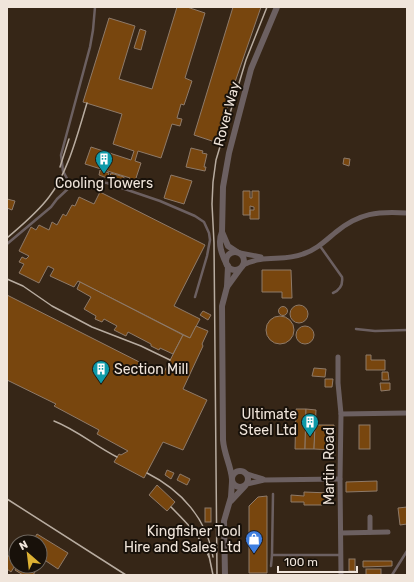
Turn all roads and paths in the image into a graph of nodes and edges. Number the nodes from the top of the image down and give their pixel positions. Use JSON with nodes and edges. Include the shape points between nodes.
{"nodes":[{"id":1,"x":95,"y":7,"type":"edge"},
{"id":2,"x":277,"y":7,"type":"edge"},
{"id":3,"x":71,"y":186,"type":"junction"},
{"id":4,"x":407,"y":213,"type":"edge"},
{"id":5,"x":222,"y":232,"type":"junction"},
{"id":6,"x":7,"y":244,"type":"edge"},
{"id":7,"x":320,"y":246,"type":"junction"},
{"id":8,"x":238,"y":252,"type":"junction"},
{"id":9,"x":264,"y":258,"type":"junction"},
{"id":10,"x":227,"y":265,"type":"junction"},
{"id":11,"x":242,"y":267,"type":"junction"},
{"id":12,"x":227,"y":287,"type":"junction"},
{"id":13,"x":333,"y":293,"type":"dead end"},
{"id":14,"x":195,"y":297,"type":"dead end"},
{"id":15,"x":356,"y":330,"type":"dead end"},
{"id":16,"x":407,"y":330,"type":"edge"},
{"id":17,"x":338,"y":357,"type":"dead end"},
{"id":18,"x":407,"y":413,"type":"edge"},
{"id":19,"x":341,"y":414,"type":"junction"},
{"id":20,"x":227,"y":458,"type":"junction"},
{"id":21,"x":244,"y":472,"type":"junction"},
{"id":22,"x":340,"y":478,"type":"junction"},
{"id":23,"x":264,"y":480,"type":"junction"},
{"id":24,"x":232,"y":481,"type":"junction"},
{"id":25,"x":246,"y":485,"type":"junction"},
{"id":26,"x":273,"y":494,"type":"dead end"},
{"id":27,"x":230,"y":503,"type":"junction"},
{"id":28,"x":370,"y":517,"type":"dead end"},
{"id":29,"x":370,"y":532,"type":"junction"},
{"id":30,"x":388,"y":532,"type":"dead end"},
{"id":31,"x":341,"y":533,"type":"junction"},
{"id":32,"x":407,"y":551,"type":"edge"},
{"id":33,"x":272,"y":555,"type":"junction"},
{"id":34,"x":341,"y":555,"type":"junction"},
{"id":35,"x":272,"y":566,"type":"dead end"},
{"id":36,"x":224,"y":575,"type":"edge"},
{"id":37,"x":341,"y":575,"type":"edge"},
{"id":38,"x":392,"y":575,"type":"edge"}],
"edges":[{"from":1,"to":3,"type":"lane","via":[[87,60],[61,155],[63,171]]},
{"from":2,"to":5,"type":"street","name":"Rover Way","via":[[251,70],[228,153],[222,187]]},
{"from":3,"to":6,"type":"lane","via":[[51,207]]},
{"from":3,"to":14,"type":"lane","via":[[89,180],[107,183],[160,200],[202,221],[208,230],[210,240]]},
{"from":4,"to":7,"type":"street","via":[[381,212],[358,218]]},
{"from":5,"to":8,"type":"street","via":[[228,246]]},
{"from":5,"to":10,"type":"street","name":"Rover Way","via":[[220,246]]},
{"from":7,"to":9,"type":"street","via":[[297,256]]},
{"from":7,"to":13,"type":"lane","via":[[342,277],[340,288]]},
{"from":8,"to":9,"type":"street"},
{"from":8,"to":10,"type":"street","via":[[227,256]]},
{"from":8,"to":11,"type":"street","via":[[244,260]]},
{"from":9,"to":11,"type":"street"},
{"from":10,"to":11,"type":"street","via":[[234,270]]},
{"from":10,"to":12,"type":"street","name":"Rover Way"},
{"from":11,"to":12,"type":"street","name":"Rover Way"},
{"from":12,"to":20,"type":"street","name":"Rover Way","via":[[223,299],[222,319],[224,451]]},
{"from":15,"to":16,"type":"lane"},
{"from":17,"to":19,"type":"street","name":"Martin Road"},
{"from":18,"to":19,"type":"street"},
{"from":19,"to":22,"type":"street","name":"Martin Road"},
{"from":20,"to":21,"type":"street"},
{"from":20,"to":24,"type":"street","name":"Rover Way"},
{"from":21,"to":23,"type":"street"},
{"from":21,"to":24,"type":"street","via":[[234,474]]},
{"from":21,"to":25,"type":"street","via":[[249,480]]},
{"from":22,"to":23,"type":"street"},
{"from":22,"to":31,"type":"street","name":"Martin Road"},
{"from":23,"to":25,"type":"street"},
{"from":24,"to":25,"type":"street","via":[[238,487]]},
{"from":24,"to":27,"type":"street","name":"Rover Way"},
{"from":25,"to":27,"type":"street","name":"Rover Way"},
{"from":26,"to":33,"type":"lane"},
{"from":27,"to":36,"type":"street","name":"Rover Way","via":[[224,522]]},
{"from":28,"to":29,"type":"street"},
{"from":29,"to":30,"type":"street"},
{"from":29,"to":31,"type":"street"},
{"from":31,"to":34,"type":"street","name":"Martin Road"},
{"from":32,"to":38,"type":"lane"},
{"from":33,"to":34,"type":"lane"},
{"from":33,"to":35,"type":"lane"},
{"from":34,"to":37,"type":"street","name":"Martin Road"}]}
